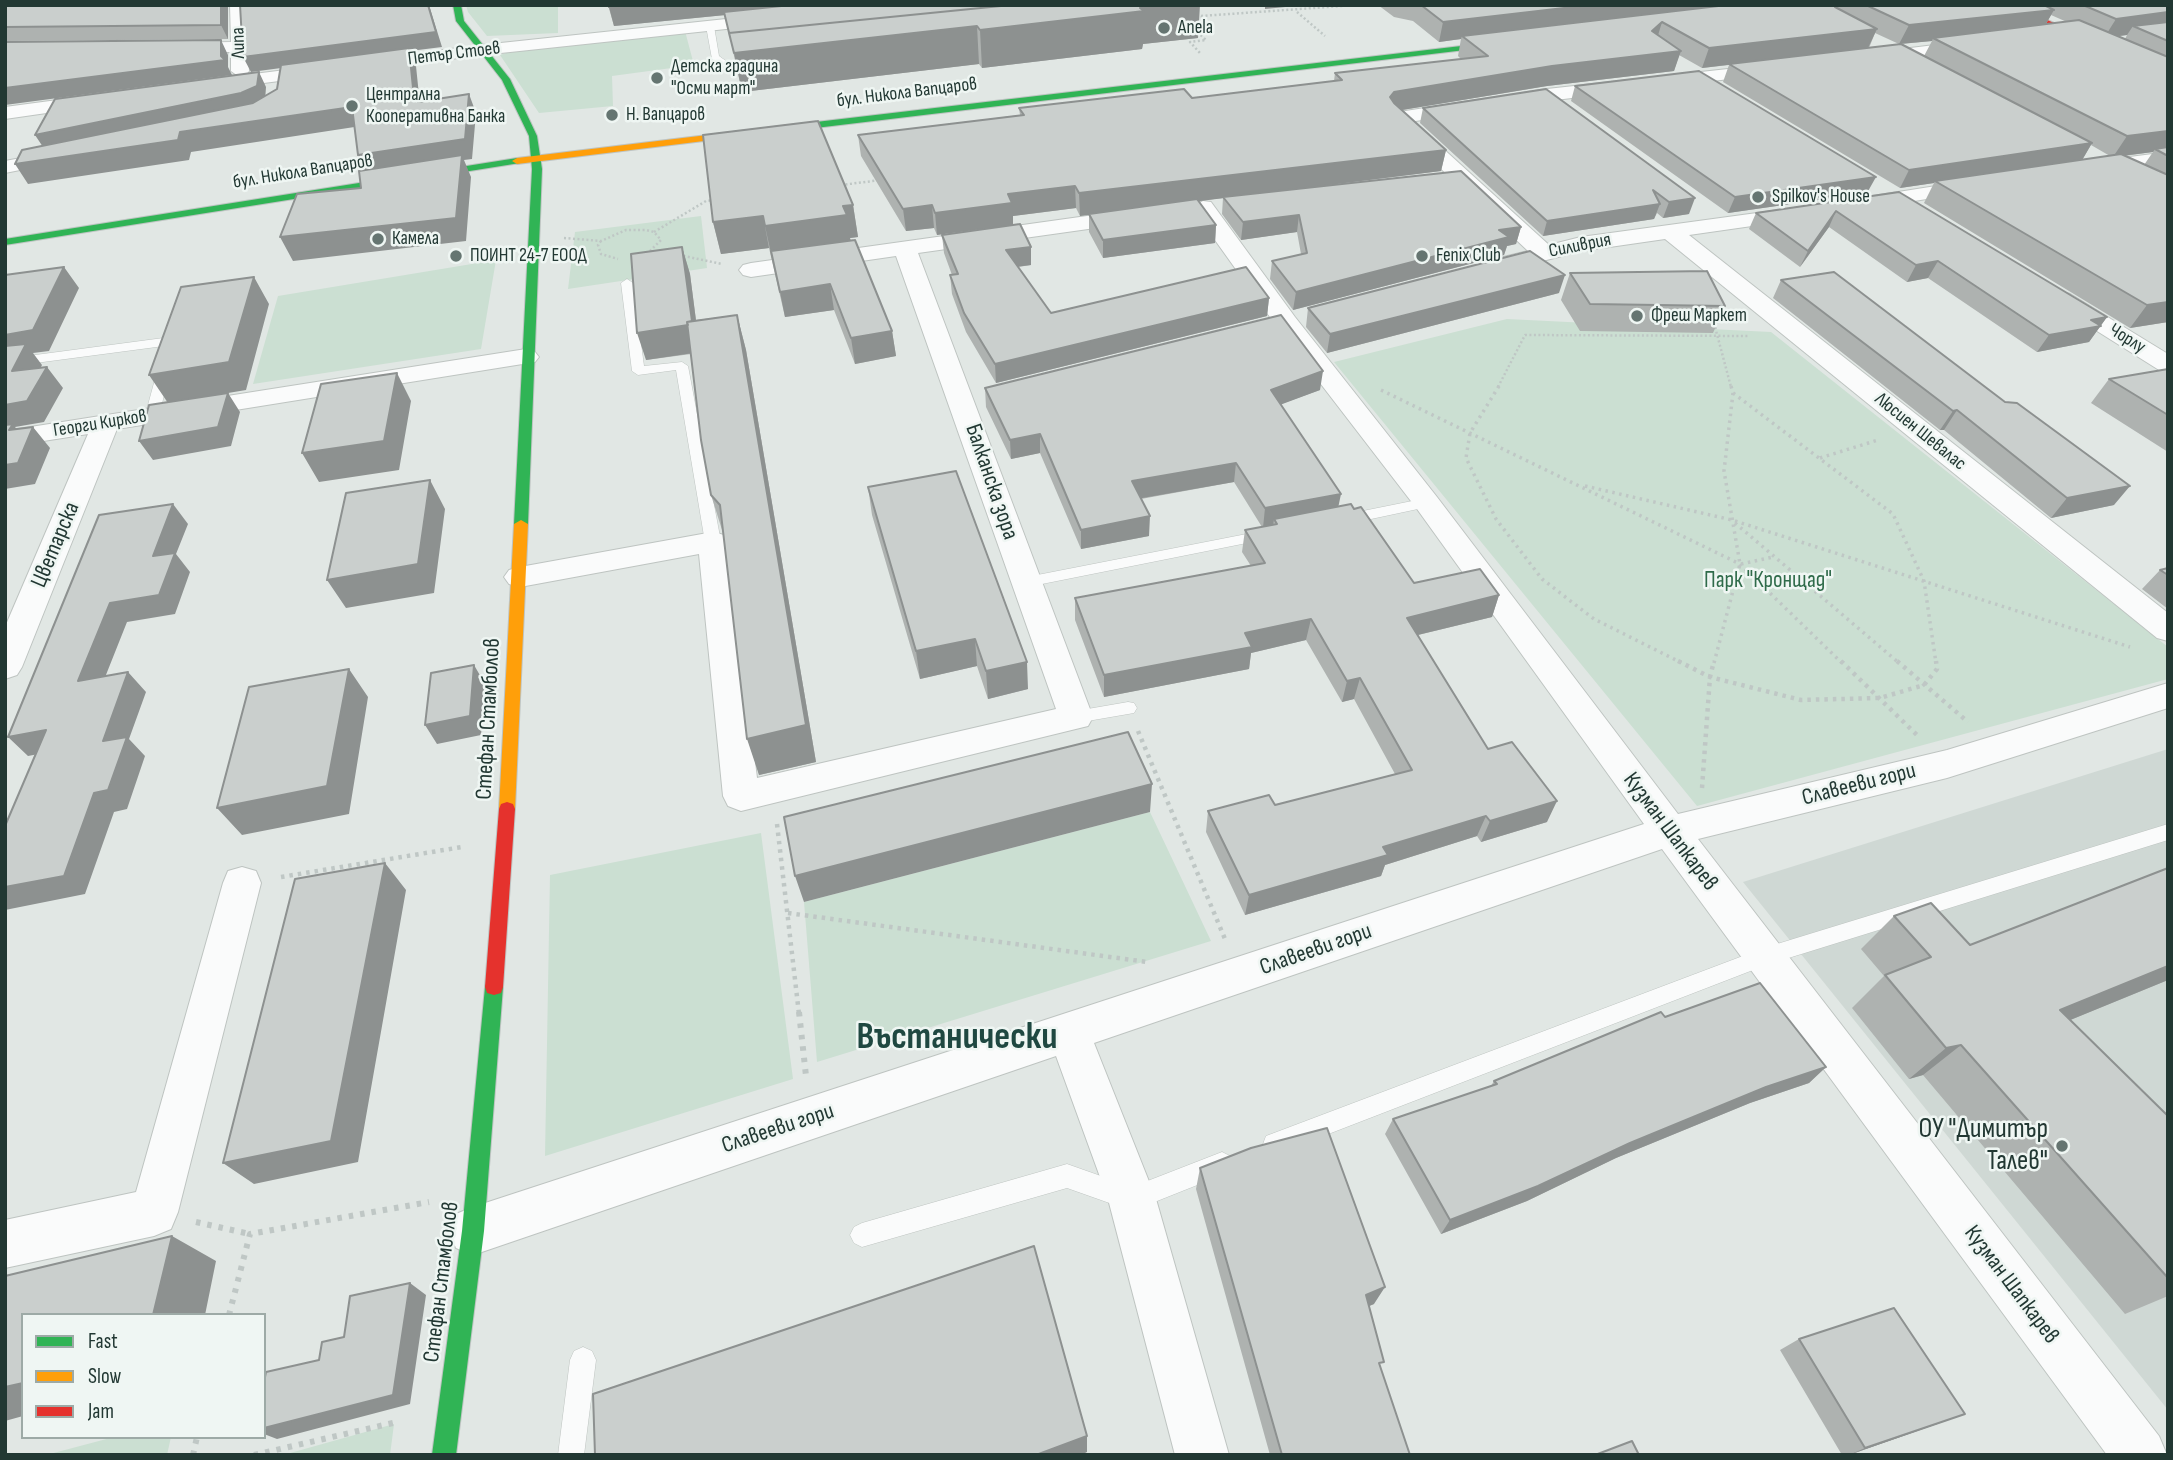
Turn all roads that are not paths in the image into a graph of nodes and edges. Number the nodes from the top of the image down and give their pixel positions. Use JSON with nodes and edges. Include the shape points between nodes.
{"nodes":[{"id":1,"x":238,"y":5,"type":"edge"},
{"id":2,"x":457,"y":5,"type":"edge"},
{"id":3,"x":2006,"y":5,"type":"edge"},
{"id":4,"x":793,"y":17,"type":"edge"},
{"id":5,"x":710,"y":26,"type":"junction"},
{"id":6,"x":1518,"y":28,"type":"edge"},
{"id":7,"x":2068,"y":32,"type":"junction"},
{"id":8,"x":1868,"y":37,"type":"edge"},
{"id":9,"x":2030,"y":37,"type":"edge"},
{"id":10,"x":1535,"y":39,"type":"edge"},
{"id":11,"x":1991,"y":42,"type":"edge"},
{"id":12,"x":240,"y":47,"type":"junction"},
{"id":13,"x":157,"y":48,"type":"edge"},
{"id":14,"x":482,"y":50,"type":"junction"},
{"id":15,"x":1901,"y":54,"type":"junction"},
{"id":16,"x":1667,"y":56,"type":"edge"},
{"id":17,"x":1847,"y":61,"type":"edge"},
{"id":18,"x":772,"y":64,"type":"edge"},
{"id":19,"x":1793,"y":67,"type":"edge"},
{"id":20,"x":1925,"y":68,"type":"edge"},
{"id":21,"x":2168,"y":76,"type":"edge"},
{"id":22,"x":1699,"y":78,"type":"junction"},
{"id":23,"x":239,"y":81,"type":"junction"},
{"id":24,"x":1143,"y":86,"type":"junction"},
{"id":25,"x":198,"y":87,"type":"edge"},
{"id":26,"x":1547,"y":95,"type":"junction"},
{"id":27,"x":115,"y":98,"type":"edge"},
{"id":28,"x":1734,"y":99,"type":"edge"},
{"id":29,"x":1153,"y":100,"type":"edge"},
{"id":30,"x":1569,"y":111,"type":"edge"},
{"id":31,"x":5,"y":113,"type":"edge"},
{"id":32,"x":535,"y":151,"type":"junction"},
{"id":33,"x":84,"y":152,"type":"edge"},
{"id":34,"x":2083,"y":152,"type":"edge"},
{"id":35,"x":2168,"y":158,"type":"edge"},
{"id":36,"x":2107,"y":165,"type":"junction"},
{"id":37,"x":5,"y":167,"type":"edge"},
{"id":38,"x":2068,"y":172,"type":"edge"},
{"id":39,"x":1461,"y":178,"type":"junction"},
{"id":40,"x":1434,"y":181,"type":"edge"},
{"id":41,"x":1876,"y":184,"type":"edge"},
{"id":42,"x":1990,"y":184,"type":"edge"},
{"id":43,"x":2143,"y":184,"type":"edge"},
{"id":44,"x":1899,"y":198,"type":"junction"},
{"id":45,"x":1701,"y":209,"type":"dead end"},
{"id":46,"x":1923,"y":213,"type":"edge"},
{"id":47,"x":1723,"y":225,"type":"junction"},
{"id":48,"x":5,"y":228,"type":"edge"},
{"id":49,"x":1672,"y":233,"type":"junction"},
{"id":50,"x":5,"y":242,"type":"edge"},
{"id":51,"x":904,"y":247,"type":"junction"},
{"id":52,"x":1544,"y":253,"type":"junction"},
{"id":53,"x":751,"y":270,"type":"road end"},
{"id":54,"x":1466,"y":274,"type":"edge"},
{"id":55,"x":627,"y":283,"type":"dead end"},
{"id":56,"x":2041,"y":286,"type":"edge"},
{"id":57,"x":2168,"y":339,"type":"edge"},
{"id":58,"x":2135,"y":345,"type":"junction"},
{"id":59,"x":526,"y":357,"type":"junction"},
{"id":60,"x":5,"y":363,"type":"edge"},
{"id":61,"x":2168,"y":365,"type":"edge"},
{"id":62,"x":152,"y":416,"type":"junction"},
{"id":63,"x":106,"y":424,"type":"junction"},
{"id":64,"x":5,"y":439,"type":"edge"},
{"id":65,"x":1427,"y":503,"type":"junction"},
{"id":66,"x":1321,"y":524,"type":"edge"},
{"id":67,"x":1280,"y":532,"type":"edge"},
{"id":68,"x":713,"y":542,"type":"junction"},
{"id":69,"x":520,"y":577,"type":"junction"},
{"id":70,"x":1027,"y":582,"type":"junction"},
{"id":71,"x":2168,"y":630,"type":"edge"},
{"id":72,"x":5,"y":667,"type":"edge"},
{"id":73,"x":2168,"y":695,"type":"edge"},
{"id":74,"x":1128,"y":708,"type":"road end"},
{"id":75,"x":1076,"y":717,"type":"junction"},
{"id":76,"x":1670,"y":831,"type":"junction"},
{"id":77,"x":2168,"y":832,"type":"edge"},
{"id":78,"x":242,"y":883,"type":"road end"},
{"id":79,"x":1764,"y":957,"type":"junction"},
{"id":80,"x":1069,"y":1033,"type":"junction"},
{"id":81,"x":1132,"y":1199,"type":"junction"},
{"id":82,"x":475,"y":1212,"type":"junction"},
{"id":83,"x":862,"y":1235,"type":"dead end"},
{"id":84,"x":5,"y":1244,"type":"edge"},
{"id":85,"x":583,"y":1360,"type":"dead end"},
{"id":86,"x":444,"y":1455,"type":"edge"},
{"id":87,"x":571,"y":1455,"type":"edge"},
{"id":88,"x":1202,"y":1455,"type":"edge"},
{"id":89,"x":2140,"y":1455,"type":"edge"}],
"edges":[{"from":1,"to":12,"type":"street","name":"Липа"},
{"from":2,"to":14,"type":"street","name":"Стефан Стамболов","via":[[460,21]]},
{"from":3,"to":7,"type":"street"},
{"from":4,"to":5,"type":"street","name":"Петър Стоев"},
{"from":5,"to":14,"type":"street","name":"Петър Стоев"},
{"from":5,"to":18,"type":"lane","via":[[715,57],[724,64]]},
{"from":6,"to":32,"type":"street","name":"бул. Никола Вапцаров"},
{"from":7,"to":9,"type":"street"},
{"from":7,"to":21,"type":"street","via":[[2102,42]]},
{"from":8,"to":15,"type":"street"},
{"from":10,"to":24,"type":"street","name":"бул. Никола Вапцаров"},
{"from":11,"to":15,"type":"street"},
{"from":12,"to":13,"type":"street"},
{"from":12,"to":23,"type":"street","name":"Липа"},
{"from":14,"to":23,"type":"street","name":"Петър Стоев","via":[[278,87]]},
{"from":14,"to":32,"type":"street","name":"Стефан Стамболов","via":[[506,79]]},
{"from":15,"to":17,"type":"street"},
{"from":15,"to":20,"type":"street"},
{"from":16,"to":22,"type":"street"},
{"from":19,"to":22,"type":"street"},
{"from":22,"to":26,"type":"street"},
{"from":22,"to":28,"type":"street"},
{"from":23,"to":25,"type":"street","name":"Петър Стоев"},
{"from":24,"to":29,"type":"lane"},
{"from":24,"to":32,"type":"street","name":"бул. Никола Вапцаров"},
{"from":26,"to":30,"type":"street"},
{"from":26,"to":39,"type":"street","via":[[1399,118]]},
{"from":27,"to":31,"type":"street"},
{"from":32,"to":48,"type":"street","name":"бул. Никола Вапцаров"},
{"from":32,"to":50,"type":"street","name":"бул. Никола Вапцаров"},
{"from":32,"to":59,"type":"street","name":"Стефан Стамболов"},
{"from":33,"to":37,"type":"street"},
{"from":34,"to":36,"type":"street"},
{"from":35,"to":36,"type":"street"},
{"from":36,"to":38,"type":"street"},
{"from":36,"to":43,"type":"street"},
{"from":39,"to":40,"type":"street"},
{"from":39,"to":52,"type":"street"},
{"from":41,"to":44,"type":"street"},
{"from":42,"to":44,"type":"street","name":"Силиврия"},
{"from":44,"to":46,"type":"street"},
{"from":44,"to":47,"type":"street","name":"Силиврия"},
{"from":45,"to":47,"type":"street"},
{"from":47,"to":49,"type":"street","name":"Силиврия"},
{"from":49,"to":52,"type":"street","name":"Силиврия"},
{"from":49,"to":71,"type":"street","name":"Люсиен Шевалас"},
{"from":51,"to":53,"type":"street"},
{"from":51,"to":65,"type":"street","name":"Кузман Шапкарев","via":[[1193,209]]},
{"from":51,"to":70,"type":"street","name":"Балканска зора","via":[[970,401]]},
{"from":52,"to":54,"type":"street","name":"Силиврия"},
{"from":55,"to":68,"type":"lane","via":[[638,371],[682,366]]},
{"from":56,"to":58,"type":"street","name":"Чорлу"},
{"from":57,"to":58,"type":"street"},
{"from":58,"to":61,"type":"street","name":"Чорлу"},
{"from":59,"to":62,"type":"street","name":"Георги Кирков"},
{"from":59,"to":69,"type":"street","name":"Стефан Стамболов"},
{"from":60,"to":62,"type":"lane","via":[[171,341]]},
{"from":62,"to":63,"type":"street","name":"Георги Кирков"},
{"from":63,"to":64,"type":"street","name":"Георги Кирков"},
{"from":63,"to":72,"type":"street","name":"Цветарска"},
{"from":65,"to":66,"type":"lane"},
{"from":65,"to":76,"type":"street","name":"Кузман Шапкарев"},
{"from":67,"to":70,"type":"lane"},
{"from":68,"to":69,"type":"street"},
{"from":68,"to":75,"type":"street","via":[[741,796]]},
{"from":69,"to":82,"type":"street","name":"Стефан Стамболов","via":[[506,840]]},
{"from":70,"to":75,"type":"street","name":"Балканска зора"},
{"from":73,"to":76,"type":"street","name":"Славееви гори","via":[[1947,764]]},
{"from":74,"to":75,"type":"lane"},
{"from":76,"to":79,"type":"street","name":"Кузман Шапкарев"},
{"from":76,"to":80,"type":"street","name":"Славееви гори"},
{"from":77,"to":79,"type":"lane"},
{"from":78,"to":84,"type":"street","via":[[154,1212]]},
{"from":79,"to":81,"type":"lane"},
{"from":79,"to":89,"type":"street","name":"Кузман Шапкарев"},
{"from":80,"to":81,"type":"street"},
{"from":80,"to":82,"type":"street","name":"Славееви гори","via":[[810,1118]]},
{"from":81,"to":83,"type":"lane","via":[[1066,1176]]},
{"from":81,"to":88,"type":"street"},
{"from":82,"to":86,"type":"street","name":"Стефан Стамболов"},
{"from":85,"to":87,"type":"lane"}]}
